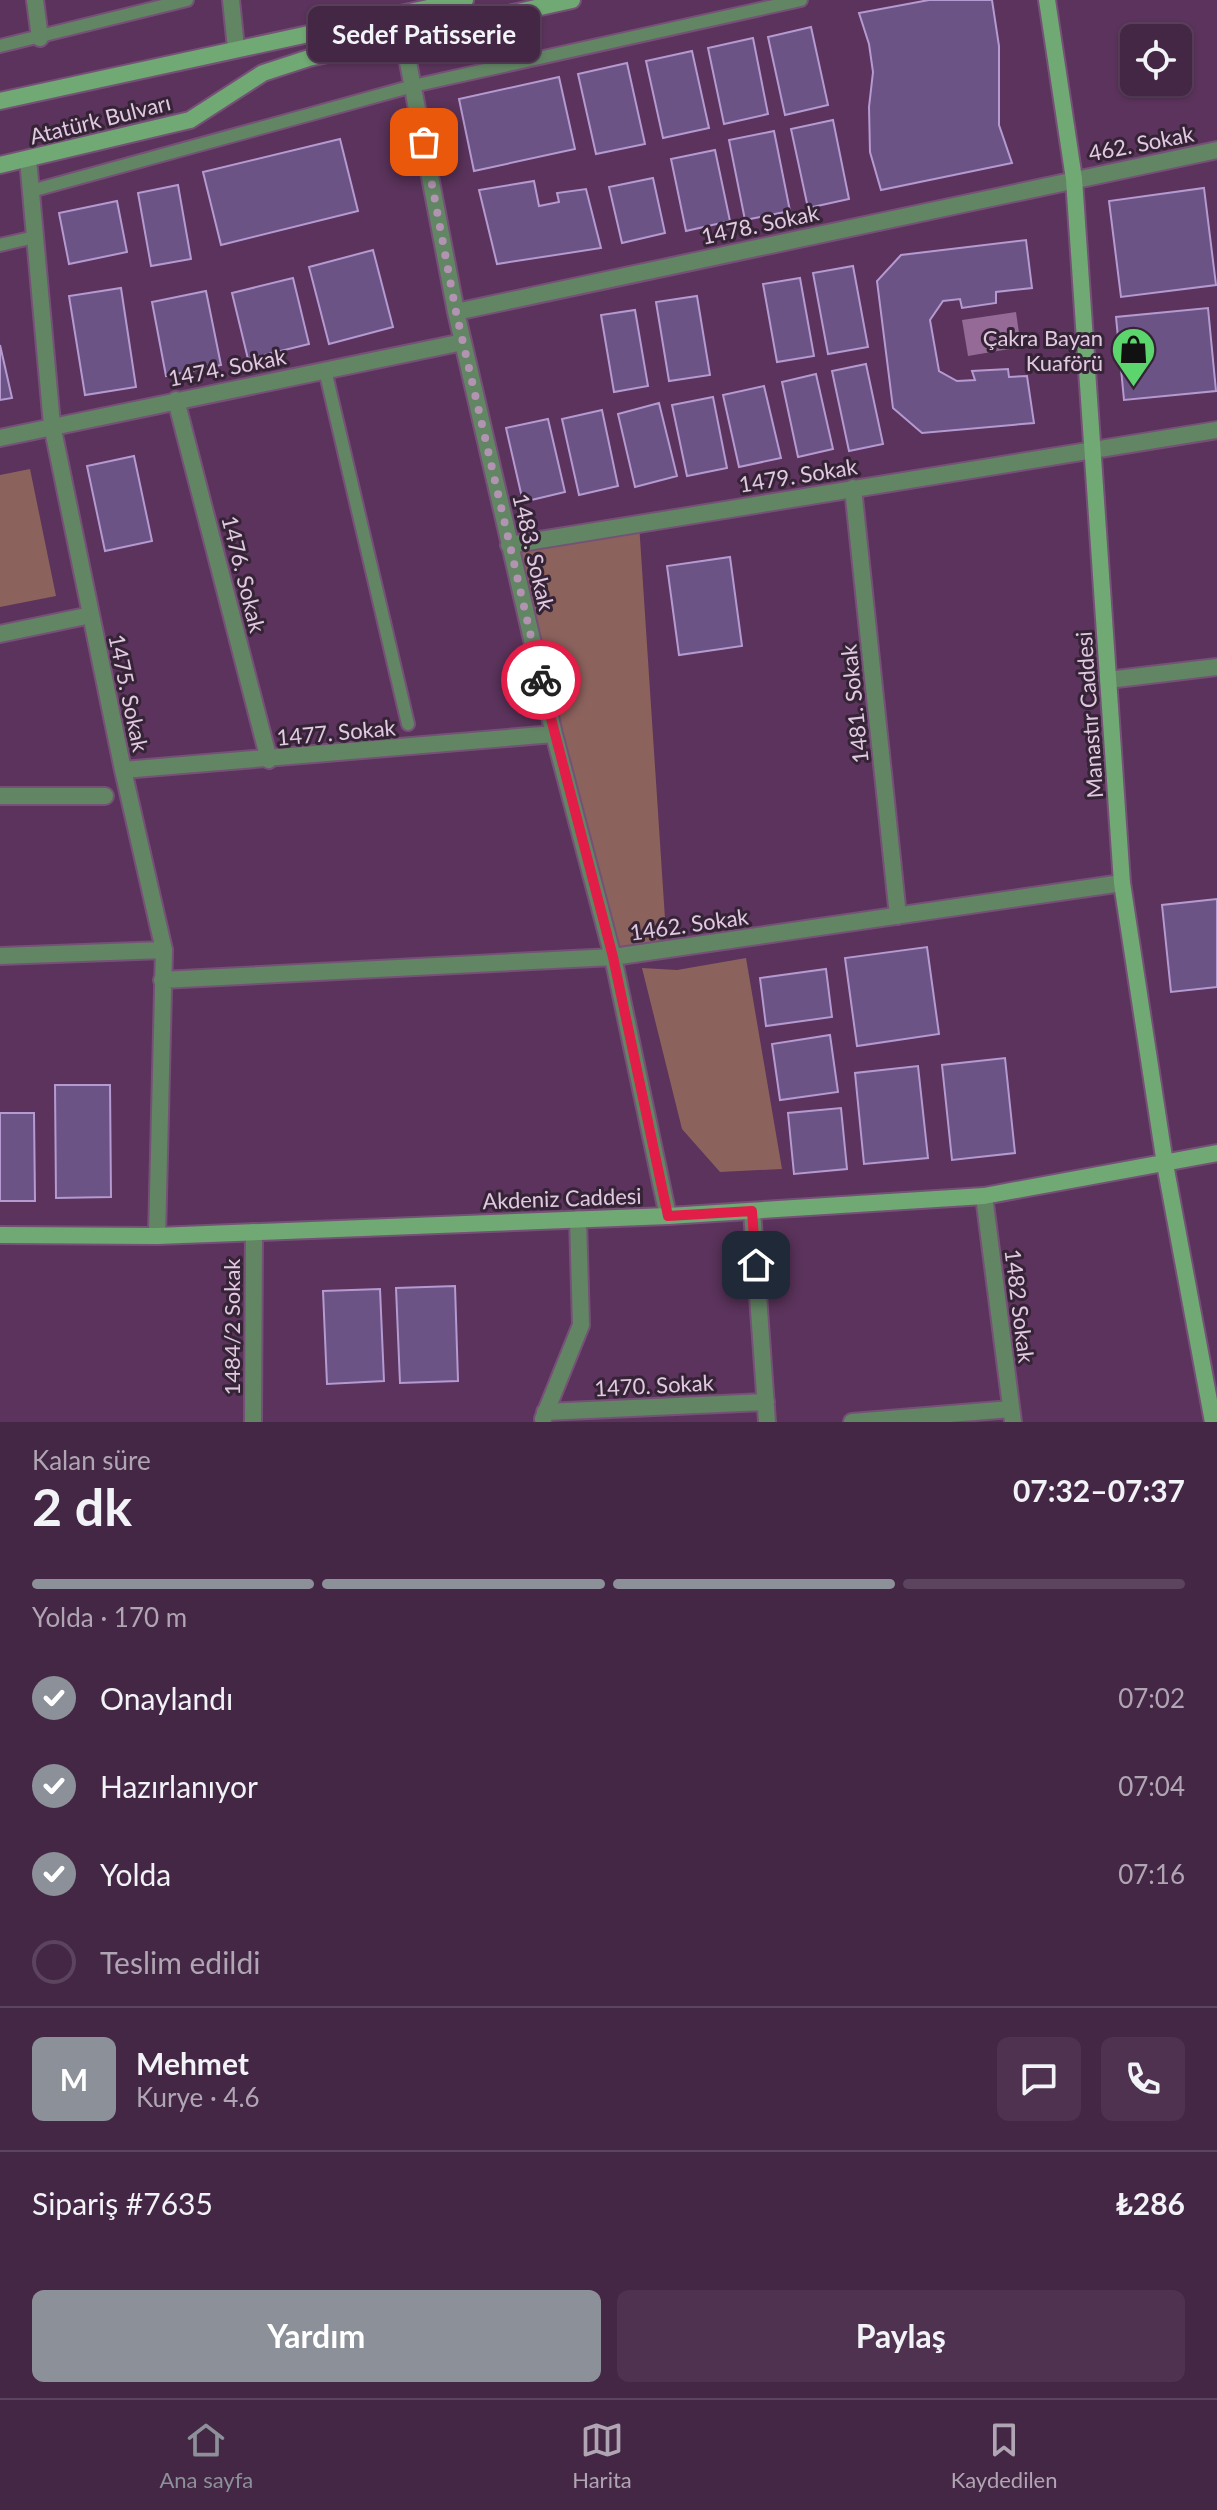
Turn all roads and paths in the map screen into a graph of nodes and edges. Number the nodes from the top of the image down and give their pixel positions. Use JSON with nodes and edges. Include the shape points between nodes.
{"nodes":[{"id":1,"x":35,"y":0,"type":"edge"},
{"id":2,"x":187,"y":0,"type":"edge"},
{"id":3,"x":231,"y":0,"type":"edge"},
{"id":4,"x":465,"y":0,"type":"edge"},
{"id":5,"x":572,"y":0,"type":"edge"},
{"id":6,"x":801,"y":0,"type":"edge"},
{"id":7,"x":1047,"y":0,"type":"edge"},
{"id":8,"x":403,"y":36,"type":"junction"},
{"id":9,"x":40,"y":38,"type":"junction"},
{"id":10,"x":0,"y":46,"type":"edge"},
{"id":11,"x":236,"y":48,"type":"junction"},
{"id":12,"x":413,"y":86,"type":"junction"},
{"id":13,"x":0,"y":101,"type":"edge"},
{"id":14,"x":1217,"y":150,"type":"edge"},
{"id":15,"x":28,"y":159,"type":"junction"},
{"id":16,"x":0,"y":165,"type":"edge"},
{"id":17,"x":1074,"y":179,"type":"junction"},
{"id":18,"x":31,"y":191,"type":"junction"},
{"id":19,"x":35,"y":237,"type":"junction"},
{"id":20,"x":0,"y":245,"type":"edge"},
{"id":21,"x":456,"y":312,"type":"junction"},
{"id":22,"x":463,"y":342,"type":"junction"},
{"id":23,"x":325,"y":370,"type":"junction"},
{"id":24,"x":176,"y":400,"type":"junction"},
{"id":25,"x":52,"y":425,"type":"junction"},
{"id":26,"x":1217,"y":430,"type":"edge"},
{"id":27,"x":0,"y":438,"type":"edge"},
{"id":28,"x":1094,"y":448,"type":"junction"},
{"id":29,"x":853,"y":488,"type":"junction"},
{"id":30,"x":509,"y":545,"type":"junction"},
{"id":31,"x":91,"y":615,"type":"junction"},
{"id":32,"x":0,"y":634,"type":"edge"},
{"id":33,"x":1217,"y":667,"type":"edge"},
{"id":34,"x":1108,"y":680,"type":"junction"},
{"id":35,"x":408,"y":724,"type":"dead end"},
{"id":36,"x":554,"y":734,"type":"junction"},
{"id":37,"x":269,"y":760,"type":"junction"},
{"id":38,"x":123,"y":770,"type":"junction"},
{"id":39,"x":0,"y":796,"type":"edge"},
{"id":40,"x":105,"y":796,"type":"dead end"},
{"id":41,"x":1122,"y":883,"type":"junction"},
{"id":42,"x":898,"y":916,"type":"junction"},
{"id":43,"x":164,"y":950,"type":"junction"},
{"id":44,"x":0,"y":956,"type":"edge"},
{"id":45,"x":613,"y":957,"type":"junction"},
{"id":46,"x":162,"y":980,"type":"junction"},
{"id":47,"x":1217,"y":1153,"type":"edge"},
{"id":48,"x":1165,"y":1164,"type":"junction"},
{"id":49,"x":984,"y":1196,"type":"junction"},
{"id":50,"x":752,"y":1211,"type":"junction"},
{"id":51,"x":668,"y":1216,"type":"junction"},
{"id":52,"x":578,"y":1219,"type":"junction"},
{"id":53,"x":254,"y":1232,"type":"junction"},
{"id":54,"x":0,"y":1235,"type":"edge"},
{"id":55,"x":157,"y":1236,"type":"junction"},
{"id":56,"x":766,"y":1402,"type":"junction"},
{"id":57,"x":1012,"y":1416,"type":"edge"},
{"id":58,"x":544,"y":1417,"type":"edge"},
{"id":59,"x":253,"y":1422,"type":"edge"},
{"id":60,"x":767,"y":1422,"type":"edge"},
{"id":61,"x":852,"y":1422,"type":"edge"},
{"id":62,"x":1213,"y":1422,"type":"edge"}],
"edges":[{"from":1,"to":9,"type":"street"},
{"from":2,"to":9,"type":"lane"},
{"from":3,"to":11,"type":"street"},
{"from":4,"to":11,"type":"street","name":"Atatürk Bulvarı"},
{"from":5,"to":8,"type":"street","name":"Atatürk Bulvarı"},
{"from":6,"to":12,"type":"lane"},
{"from":7,"to":17,"type":"street","name":"Manastır Caddesi"},
{"from":8,"to":12,"type":"street","name":"1483. Sokak"},
{"from":8,"to":15,"type":"street","name":"Atatürk Bulvarı","via":[[263,73],[190,120]]},
{"from":9,"to":10,"type":"lane"},
{"from":11,"to":13,"type":"street","name":"Atatürk Bulvarı"},
{"from":12,"to":18,"type":"lane"},
{"from":12,"to":21,"type":"street","name":"1483. Sokak"},
{"from":14,"to":17,"type":"street","name":"462. Sokak"},
{"from":15,"to":16,"type":"street","name":"Atatürk Bulvarı"},
{"from":15,"to":18,"type":"street","name":"1475. Sokak"},
{"from":17,"to":21,"type":"street","name":"1478. Sokak"},
{"from":17,"to":28,"type":"street","name":"Manastır Caddesi"},
{"from":18,"to":19,"type":"street","name":"1475. Sokak"},
{"from":19,"to":20,"type":"lane"},
{"from":19,"to":25,"type":"street","name":"1475. Sokak"},
{"from":21,"to":22,"type":"street","name":"1483. Sokak"},
{"from":22,"to":23,"type":"street","name":"1474. Sokak"},
{"from":22,"to":30,"type":"street","name":"1483. Sokak"},
{"from":23,"to":24,"type":"street","name":"1474. Sokak"},
{"from":23,"to":35,"type":"lane"},
{"from":24,"to":25,"type":"street","name":"1474. Sokak"},
{"from":24,"to":37,"type":"street","name":"1476. Sokak"},
{"from":25,"to":27,"type":"street","name":"1474. Sokak"},
{"from":25,"to":31,"type":"street","name":"1475. Sokak"},
{"from":26,"to":28,"type":"street","name":"1479. Sokak"},
{"from":28,"to":29,"type":"street","name":"1479. Sokak"},
{"from":28,"to":34,"type":"street","name":"Manastır Caddesi"},
{"from":29,"to":30,"type":"street","name":"1479. Sokak"},
{"from":29,"to":42,"type":"street","name":"1481. Sokak"},
{"from":30,"to":36,"type":"street","name":"1483. Sokak"},
{"from":31,"to":32,"type":"street"},
{"from":31,"to":38,"type":"street","name":"1475. Sokak"},
{"from":33,"to":34,"type":"street"},
{"from":34,"to":41,"type":"street","name":"Manastır Caddesi"},
{"from":36,"to":37,"type":"street","name":"1477. Sokak"},
{"from":36,"to":45,"type":"street","name":"1483. Sokak"},
{"from":37,"to":38,"type":"street","name":"1477. Sokak"},
{"from":38,"to":43,"type":"street","name":"1475. Sokak"},
{"from":39,"to":40,"type":"street"},
{"from":41,"to":42,"type":"street","name":"1462. Sokak"},
{"from":41,"to":48,"type":"street","name":"Manastır Caddesi"},
{"from":42,"to":45,"type":"street","name":"1462. Sokak"},
{"from":43,"to":44,"type":"street"},
{"from":43,"to":46,"type":"street","name":"1475. Sokak"},
{"from":45,"to":46,"type":"street","name":"1462. Sokak"},
{"from":45,"to":51,"type":"street","name":"1483. Sokak"},
{"from":46,"to":55,"type":"street","name":"1475. Sokak"},
{"from":47,"to":48,"type":"street","name":"Akdeniz Caddesi"},
{"from":48,"to":49,"type":"street","name":"Akdeniz Caddesi"},
{"from":48,"to":62,"type":"street","name":"Manastır Caddesi"},
{"from":49,"to":50,"type":"street","name":"Akdeniz Caddesi"},
{"from":49,"to":57,"type":"street","name":"1482 Sokak"},
{"from":50,"to":51,"type":"street","name":"Akdeniz Caddesi"},
{"from":50,"to":56,"type":"street"},
{"from":51,"to":52,"type":"street","name":"Akdeniz Caddesi"},
{"from":52,"to":53,"type":"street","name":"Akdeniz Caddesi"},
{"from":52,"to":58,"type":"street","via":[[581,1325]]},
{"from":53,"to":55,"type":"street","name":"Akdeniz Caddesi"},
{"from":53,"to":59,"type":"street","name":"1484/2 Sokak"},
{"from":54,"to":55,"type":"street","name":"Akdeniz Caddesi"},
{"from":56,"to":58,"type":"street","name":"1470. Sokak"},
{"from":56,"to":60,"type":"street"},
{"from":57,"to":61,"type":"street"}]}
